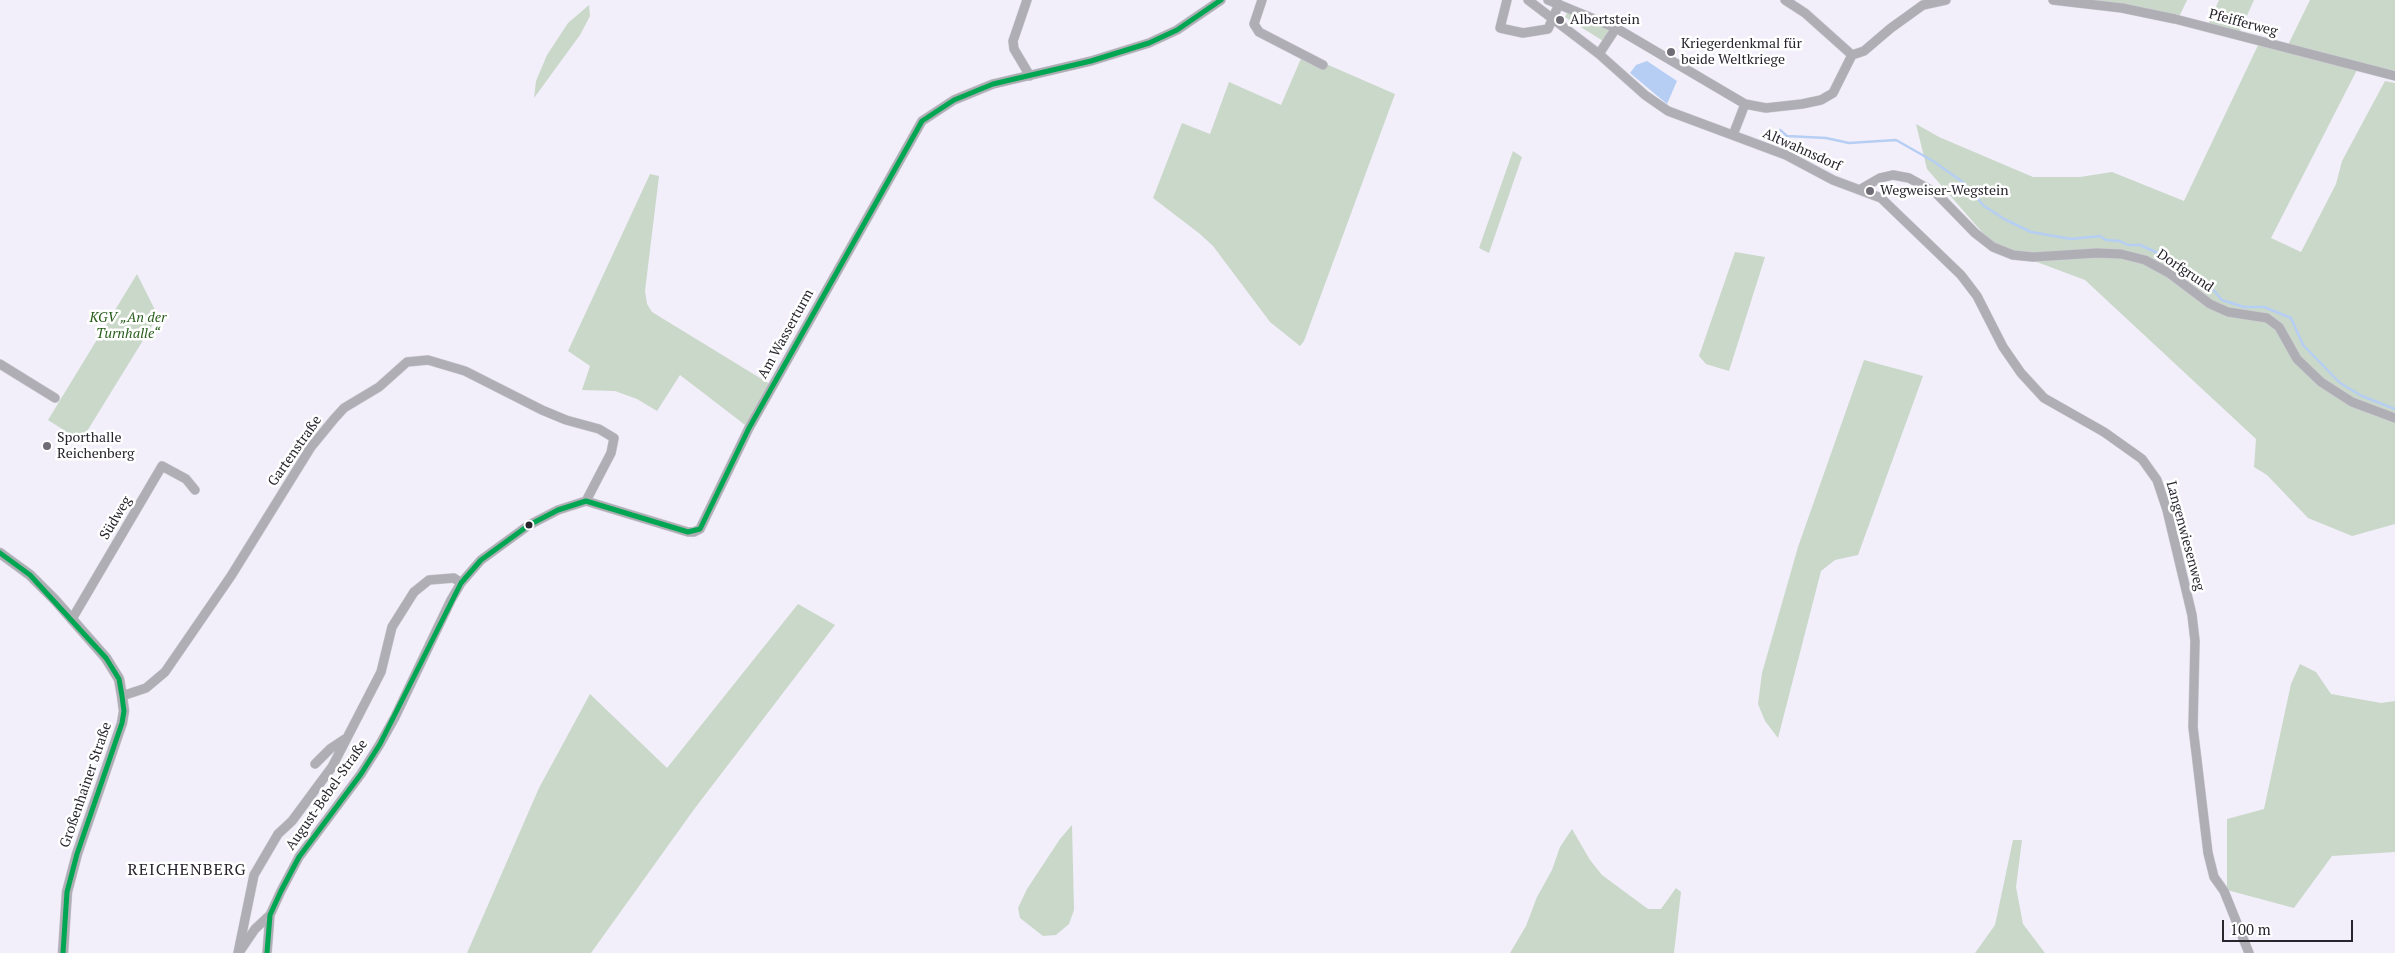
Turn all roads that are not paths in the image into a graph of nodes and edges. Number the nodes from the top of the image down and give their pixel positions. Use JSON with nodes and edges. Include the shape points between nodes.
{"nodes":[{"id":1,"x":1027,"y":0,"type":"edge"},
{"id":2,"x":1221,"y":0,"type":"edge"},
{"id":3,"x":1262,"y":0,"type":"edge"},
{"id":4,"x":1507,"y":0,"type":"edge"},
{"id":5,"x":1528,"y":0,"type":"edge"},
{"id":6,"x":1548,"y":0,"type":"edge"},
{"id":7,"x":1785,"y":0,"type":"edge"},
{"id":8,"x":1946,"y":0,"type":"edge"},
{"id":9,"x":2053,"y":0,"type":"edge"},
{"id":10,"x":1559,"y":4,"type":"junction"},
{"id":11,"x":1552,"y":18,"type":"junction"},
{"id":12,"x":1616,"y":28,"type":"junction"},
{"id":13,"x":1599,"y":54,"type":"junction"},
{"id":14,"x":1852,"y":55,"type":"junction"},
{"id":15,"x":1323,"y":65,"type":"dead end"},
{"id":16,"x":1030,"y":76,"type":"junction"},
{"id":17,"x":2395,"y":76,"type":"edge"},
{"id":18,"x":1745,"y":104,"type":"junction"},
{"id":19,"x":1733,"y":136,"type":"junction"},
{"id":20,"x":1860,"y":189,"type":"junction"},
{"id":21,"x":0,"y":364,"type":"edge"},
{"id":22,"x":55,"y":398,"type":"dead end"},
{"id":23,"x":2395,"y":418,"type":"edge"},
{"id":24,"x":195,"y":490,"type":"dead end"},
{"id":25,"x":586,"y":501,"type":"junction"},
{"id":26,"x":0,"y":553,"type":"edge"},
{"id":27,"x":461,"y":583,"type":"junction"},
{"id":28,"x":72,"y":619,"type":"junction"},
{"id":29,"x":122,"y":696,"type":"junction"},
{"id":30,"x":345,"y":739,"type":"junction"},
{"id":31,"x":315,"y":764,"type":"dead end"},
{"id":32,"x":270,"y":915,"type":"junction"},
{"id":33,"x":63,"y":953,"type":"edge"},
{"id":34,"x":238,"y":953,"type":"edge"},
{"id":35,"x":267,"y":953,"type":"edge"},
{"id":36,"x":2249,"y":953,"type":"edge"}],
"edges":[{"from":1,"to":16,"type":"street","via":[[1013,40],[1014,49]]},
{"from":2,"to":16,"type":"street","via":[[1177,30],[1149,43]]},
{"from":3,"to":15,"type":"street","via":[[1254,24],[1259,32]]},
{"from":4,"to":11,"type":"street","via":[[1500,28],[1523,33],[1541,31],[1548,29]]},
{"from":5,"to":11,"type":"street","name":"Altwahnsdorf"},
{"from":6,"to":10,"type":"street"},
{"from":7,"to":14,"type":"street","via":[[1805,13]]},
{"from":8,"to":14,"type":"street","via":[[1923,6],[1864,51]]},
{"from":9,"to":17,"type":"street","name":"Pfeifferweg","via":[[2122,8],[2175,19]]},
{"from":10,"to":11,"type":"street"},
{"from":10,"to":12,"type":"street"},
{"from":11,"to":13,"type":"street","name":"Altwahnsdorf"},
{"from":12,"to":13,"type":"street"},
{"from":12,"to":18,"type":"street"},
{"from":13,"to":19,"type":"street","name":"Altwahnsdorf","via":[[1668,111]]},
{"from":14,"to":18,"type":"street","via":[[1833,94],[1821,100],[1766,108]]},
{"from":16,"to":25,"type":"street","name":"Am Wasserturm","via":[[993,84],[954,100],[922,121],[749,428],[700,529],[688,532]]},
{"from":18,"to":19,"type":"street"},
{"from":19,"to":20,"type":"street","name":"Altwahnsdorf","via":[[1786,155],[1834,180]]},
{"from":20,"to":23,"type":"street","name":"Dorfgrund","via":[[1893,175],[1909,178],[1936,193],[1993,247],[2013,255],[2097,253],[2145,260],[2169,273],[2210,304],[2228,312],[2267,318],[2279,327],[2297,359],[2321,382],[2352,402]]},
{"from":20,"to":36,"type":"street","name":"Langenwiesenweg","via":[[1890,206],[1961,275],[1977,296],[2003,348],[2044,398],[2126,446],[2142,459],[2157,480],[2192,615],[2195,641],[2193,727],[2208,853],[2214,876],[2224,891]]},
{"from":21,"to":22,"type":"street"},
{"from":24,"to":28,"type":"street","name":"Südweg","via":[[186,479],[162,466]]},
{"from":25,"to":27,"type":"street","name":"August-Bebel-Straße","via":[[558,510],[530,525],[481,560]]},
{"from":25,"to":29,"type":"street","name":"Gartenstraße","via":[[612,453],[614,438],[599,429],[542,410],[465,371],[428,360],[407,362],[379,387],[344,408],[334,419],[311,447],[231,576],[165,672],[146,688]]},
{"from":26,"to":28,"type":"street","name":"Großenhainer Straße","via":[[30,576]]},
{"from":27,"to":30,"type":"street","name":"August-Bebel-Straße","via":[[454,578],[429,580],[414,592],[392,626],[381,672]]},
{"from":27,"to":32,"type":"street","name":"August-Bebel-Straße","via":[[380,744],[299,857]]},
{"from":28,"to":29,"type":"street","name":"Großenhainer Straße","via":[[106,658],[119,679]]},
{"from":29,"to":33,"type":"street","name":"Großenhainer Straße","via":[[122,723],[67,892]]},
{"from":30,"to":31,"type":"street","name":"August-Bebel-Straße"},
{"from":30,"to":34,"type":"street","name":"August-Bebel-Straße","via":[[316,791],[278,834],[254,875]]},
{"from":32,"to":34,"type":"street","name":"August-Bebel-Straße"},
{"from":32,"to":35,"type":"street","name":"August-Bebel-Straße"}]}
